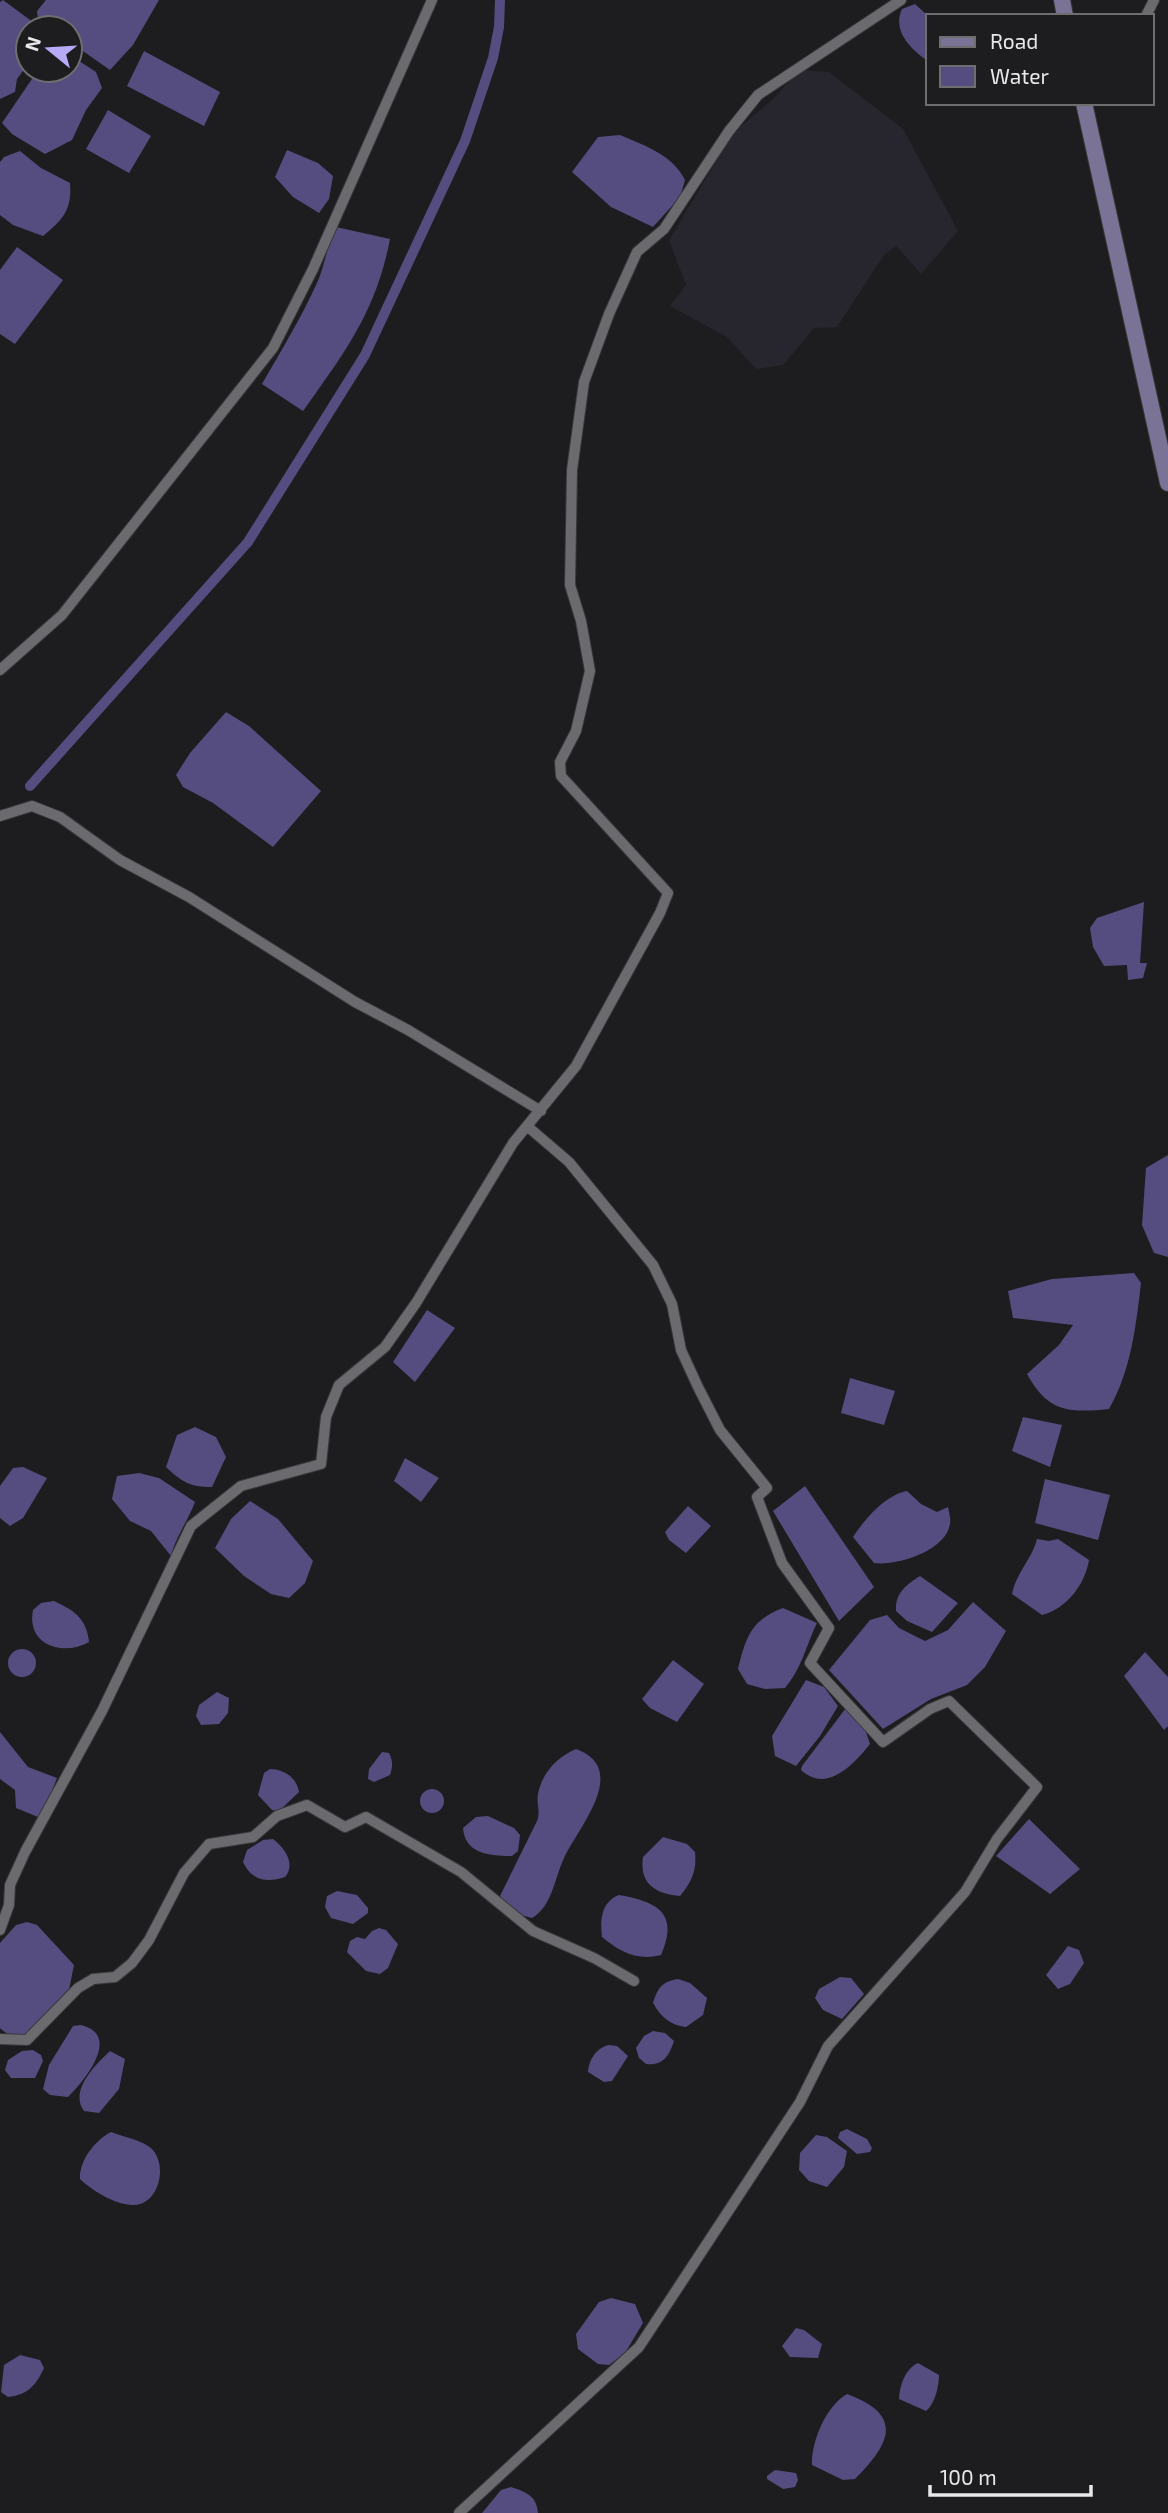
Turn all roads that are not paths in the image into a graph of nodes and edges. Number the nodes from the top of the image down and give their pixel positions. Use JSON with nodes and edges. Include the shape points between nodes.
{"nodes":[{"id":1,"x":432,"y":0,"type":"edge"},
{"id":2,"x":901,"y":0,"type":"edge"},
{"id":3,"x":1084,"y":105,"type":"edge"},
{"id":4,"x":1168,"y":483,"type":"edge"},
{"id":5,"x":0,"y":670,"type":"edge"},
{"id":6,"x":0,"y":816,"type":"edge"},
{"id":7,"x":541,"y":1111,"type":"junction"},
{"id":8,"x":527,"y":1126,"type":"junction"},
{"id":9,"x":0,"y":1930,"type":"edge"},
{"id":10,"x":634,"y":1982,"type":"dead end"},
{"id":11,"x":0,"y":2039,"type":"edge"},
{"id":12,"x":459,"y":2513,"type":"edge"}],
"edges":[{"from":1,"to":5,"type":"street","via":[[313,269],[272,348],[62,615]]},
{"from":2,"to":7,"type":"street","via":[[758,95],[664,229],[637,252],[584,382],[572,470],[569,563],[590,671],[576,731],[560,762],[561,776],[668,893],[583,1054]]},
{"from":3,"to":4,"type":"main road"},
{"from":6,"to":7,"type":"street","via":[[32,806],[60,817],[120,860],[189,897]]},
{"from":7,"to":8,"type":"street"},
{"from":8,"to":9,"type":"street","via":[[385,1347],[339,1385],[326,1417],[321,1464],[241,1486],[191,1527],[102,1711],[25,1852],[10,1885]]},
{"from":8,"to":12,"type":"street","via":[[569,1162],[653,1265],[672,1304],[681,1350],[698,1387],[720,1430],[766,1488],[757,1497],[782,1563],[829,1628],[810,1663],[883,1742],[949,1701],[1037,1787],[997,1839],[965,1892],[828,2046],[800,2102],[639,2347]]},
{"from":10,"to":11,"type":"street","via":[[533,1931],[461,1872],[366,1817],[345,1827],[306,1805],[277,1816],[253,1837],[209,1844],[184,1873],[132,1963],[115,1978],[93,1979],[78,1988],[27,2040]]}]}
